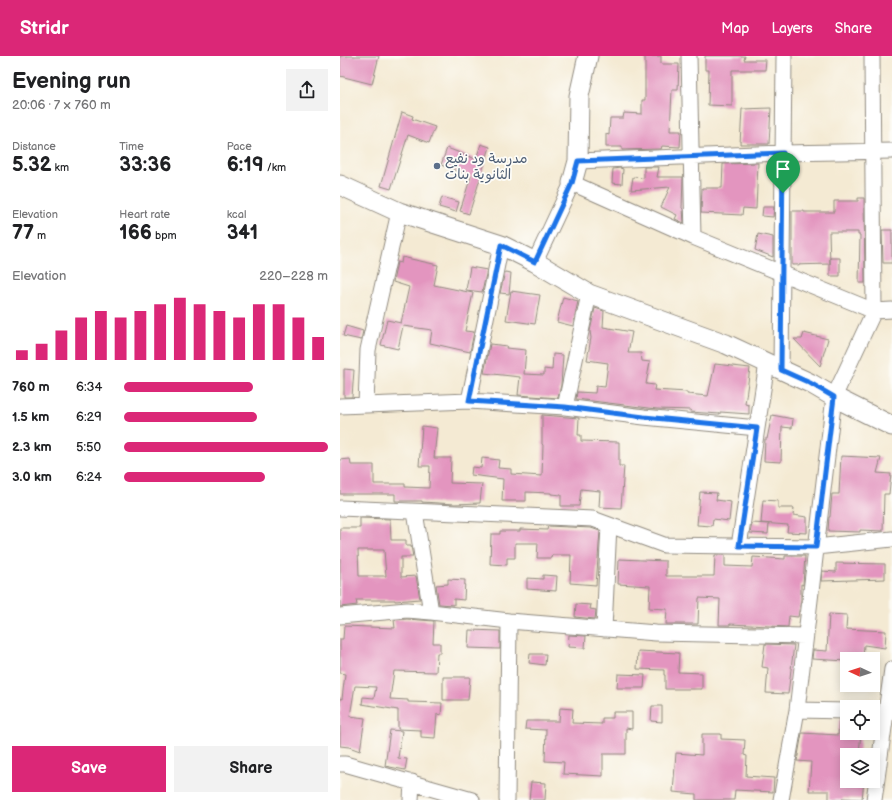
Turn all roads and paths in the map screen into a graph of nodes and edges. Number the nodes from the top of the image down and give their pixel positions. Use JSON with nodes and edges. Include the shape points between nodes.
{"nodes":[{"id":1,"x":588,"y":56,"type":"edge"},
{"id":2,"x":689,"y":56,"type":"edge"},
{"id":3,"x":784,"y":56,"type":"edge"},
{"id":4,"x":872,"y":56,"type":"edge"},
{"id":5,"x":873,"y":151,"type":"junction"},
{"id":6,"x":892,"y":151,"type":"edge"},
{"id":7,"x":783,"y":153,"type":"junction"},
{"id":8,"x":692,"y":157,"type":"junction"},
{"id":9,"x":578,"y":161,"type":"junction"},
{"id":10,"x":572,"y":183,"type":"junction"},
{"id":11,"x":340,"y":185,"type":"edge"},
{"id":12,"x":399,"y":212,"type":"junction"},
{"id":13,"x":693,"y":237,"type":"junction"},
{"id":14,"x":501,"y":245,"type":"junction"},
{"id":15,"x":535,"y":262,"type":"junction"},
{"id":16,"x":782,"y":273,"type":"junction"},
{"id":17,"x":589,"y":294,"type":"junction"},
{"id":18,"x":892,"y":310,"type":"edge"},
{"id":19,"x":874,"y":311,"type":"junction"},
{"id":20,"x":774,"y":366,"type":"junction"},
{"id":21,"x":834,"y":397,"type":"junction"},
{"id":22,"x":469,"y":401,"type":"junction"},
{"id":23,"x":366,"y":405,"type":"junction"},
{"id":24,"x":340,"y":406,"type":"edge"},
{"id":25,"x":565,"y":407,"type":"junction"},
{"id":26,"x":892,"y":426,"type":"edge"},
{"id":27,"x":757,"y":428,"type":"junction"},
{"id":28,"x":340,"y":508,"type":"edge"},
{"id":29,"x":415,"y":512,"type":"junction"},
{"id":30,"x":609,"y":525,"type":"junction"},
{"id":31,"x":892,"y":539,"type":"edge"},
{"id":32,"x":739,"y":546,"type":"junction"},
{"id":33,"x":816,"y":547,"type":"junction"},
{"id":34,"x":431,"y":612,"type":"junction"},
{"id":35,"x":340,"y":616,"type":"edge"},
{"id":36,"x":509,"y":621,"type":"junction"},
{"id":37,"x":604,"y":629,"type":"junction"},
{"id":38,"x":805,"y":636,"type":"junction"},
{"id":39,"x":892,"y":668,"type":"edge"},
{"id":40,"x":797,"y":710,"type":"junction"},
{"id":41,"x":840,"y":711,"type":"edge"},
{"id":42,"x":884,"y":711,"type":"edge"},
{"id":43,"x":342,"y":763,"type":"edge"},
{"id":44,"x":412,"y":782,"type":"junction"},
{"id":45,"x":411,"y":800,"type":"edge"},
{"id":46,"x":472,"y":800,"type":"edge"},
{"id":47,"x":507,"y":800,"type":"edge"},
{"id":48,"x":781,"y":800,"type":"edge"},
{"id":49,"x":874,"y":800,"type":"edge"}],
"edges":[{"from":1,"to":9,"type":"street","via":[[579,96]]},
{"from":2,"to":8,"type":"street"},
{"from":3,"to":7,"type":"street"},
{"from":4,"to":5,"type":"street"},
{"from":5,"to":6,"type":"street"},
{"from":5,"to":7,"type":"street"},
{"from":5,"to":19,"type":"street"},
{"from":7,"to":8,"type":"street"},
{"from":7,"to":16,"type":"street"},
{"from":8,"to":9,"type":"street"},
{"from":8,"to":13,"type":"street"},
{"from":9,"to":10,"type":"street"},
{"from":10,"to":13,"type":"street"},
{"from":10,"to":15,"type":"street"},
{"from":11,"to":12,"type":"street"},
{"from":12,"to":14,"type":"street"},
{"from":12,"to":23,"type":"street","via":[[368,350]]},
{"from":13,"to":16,"type":"street"},
{"from":14,"to":15,"type":"street"},
{"from":14,"to":22,"type":"street"},
{"from":15,"to":17,"type":"street"},
{"from":16,"to":19,"type":"street"},
{"from":16,"to":20,"type":"street"},
{"from":17,"to":20,"type":"street","via":[[726,344]]},
{"from":17,"to":25,"type":"street"},
{"from":18,"to":19,"type":"street"},
{"from":19,"to":21,"type":"street"},
{"from":20,"to":21,"type":"street"},
{"from":20,"to":27,"type":"street"},
{"from":21,"to":26,"type":"street"},
{"from":21,"to":33,"type":"street"},
{"from":22,"to":23,"type":"street"},
{"from":22,"to":25,"type":"street"},
{"from":23,"to":24,"type":"street"},
{"from":25,"to":27,"type":"street"},
{"from":27,"to":32,"type":"street"},
{"from":28,"to":29,"type":"street"},
{"from":29,"to":30,"type":"street","via":[[593,519]]},
{"from":29,"to":34,"type":"street"},
{"from":30,"to":32,"type":"street","via":[[664,545]]},
{"from":30,"to":37,"type":"street"},
{"from":31,"to":33,"type":"street"},
{"from":32,"to":33,"type":"street"},
{"from":33,"to":38,"type":"street"},
{"from":34,"to":35,"type":"street","via":[[407,610]]},
{"from":34,"to":36,"type":"street"},
{"from":36,"to":37,"type":"street"},
{"from":36,"to":47,"type":"street"},
{"from":37,"to":38,"type":"street","via":[[656,633]]},
{"from":38,"to":40,"type":"street"},
{"from":39,"to":42,"type":"street"},
{"from":40,"to":41,"type":"street"},
{"from":40,"to":48,"type":"street"},
{"from":42,"to":49,"type":"street"},
{"from":43,"to":44,"type":"street"},
{"from":44,"to":45,"type":"street"},
{"from":44,"to":46,"type":"street"}]}
